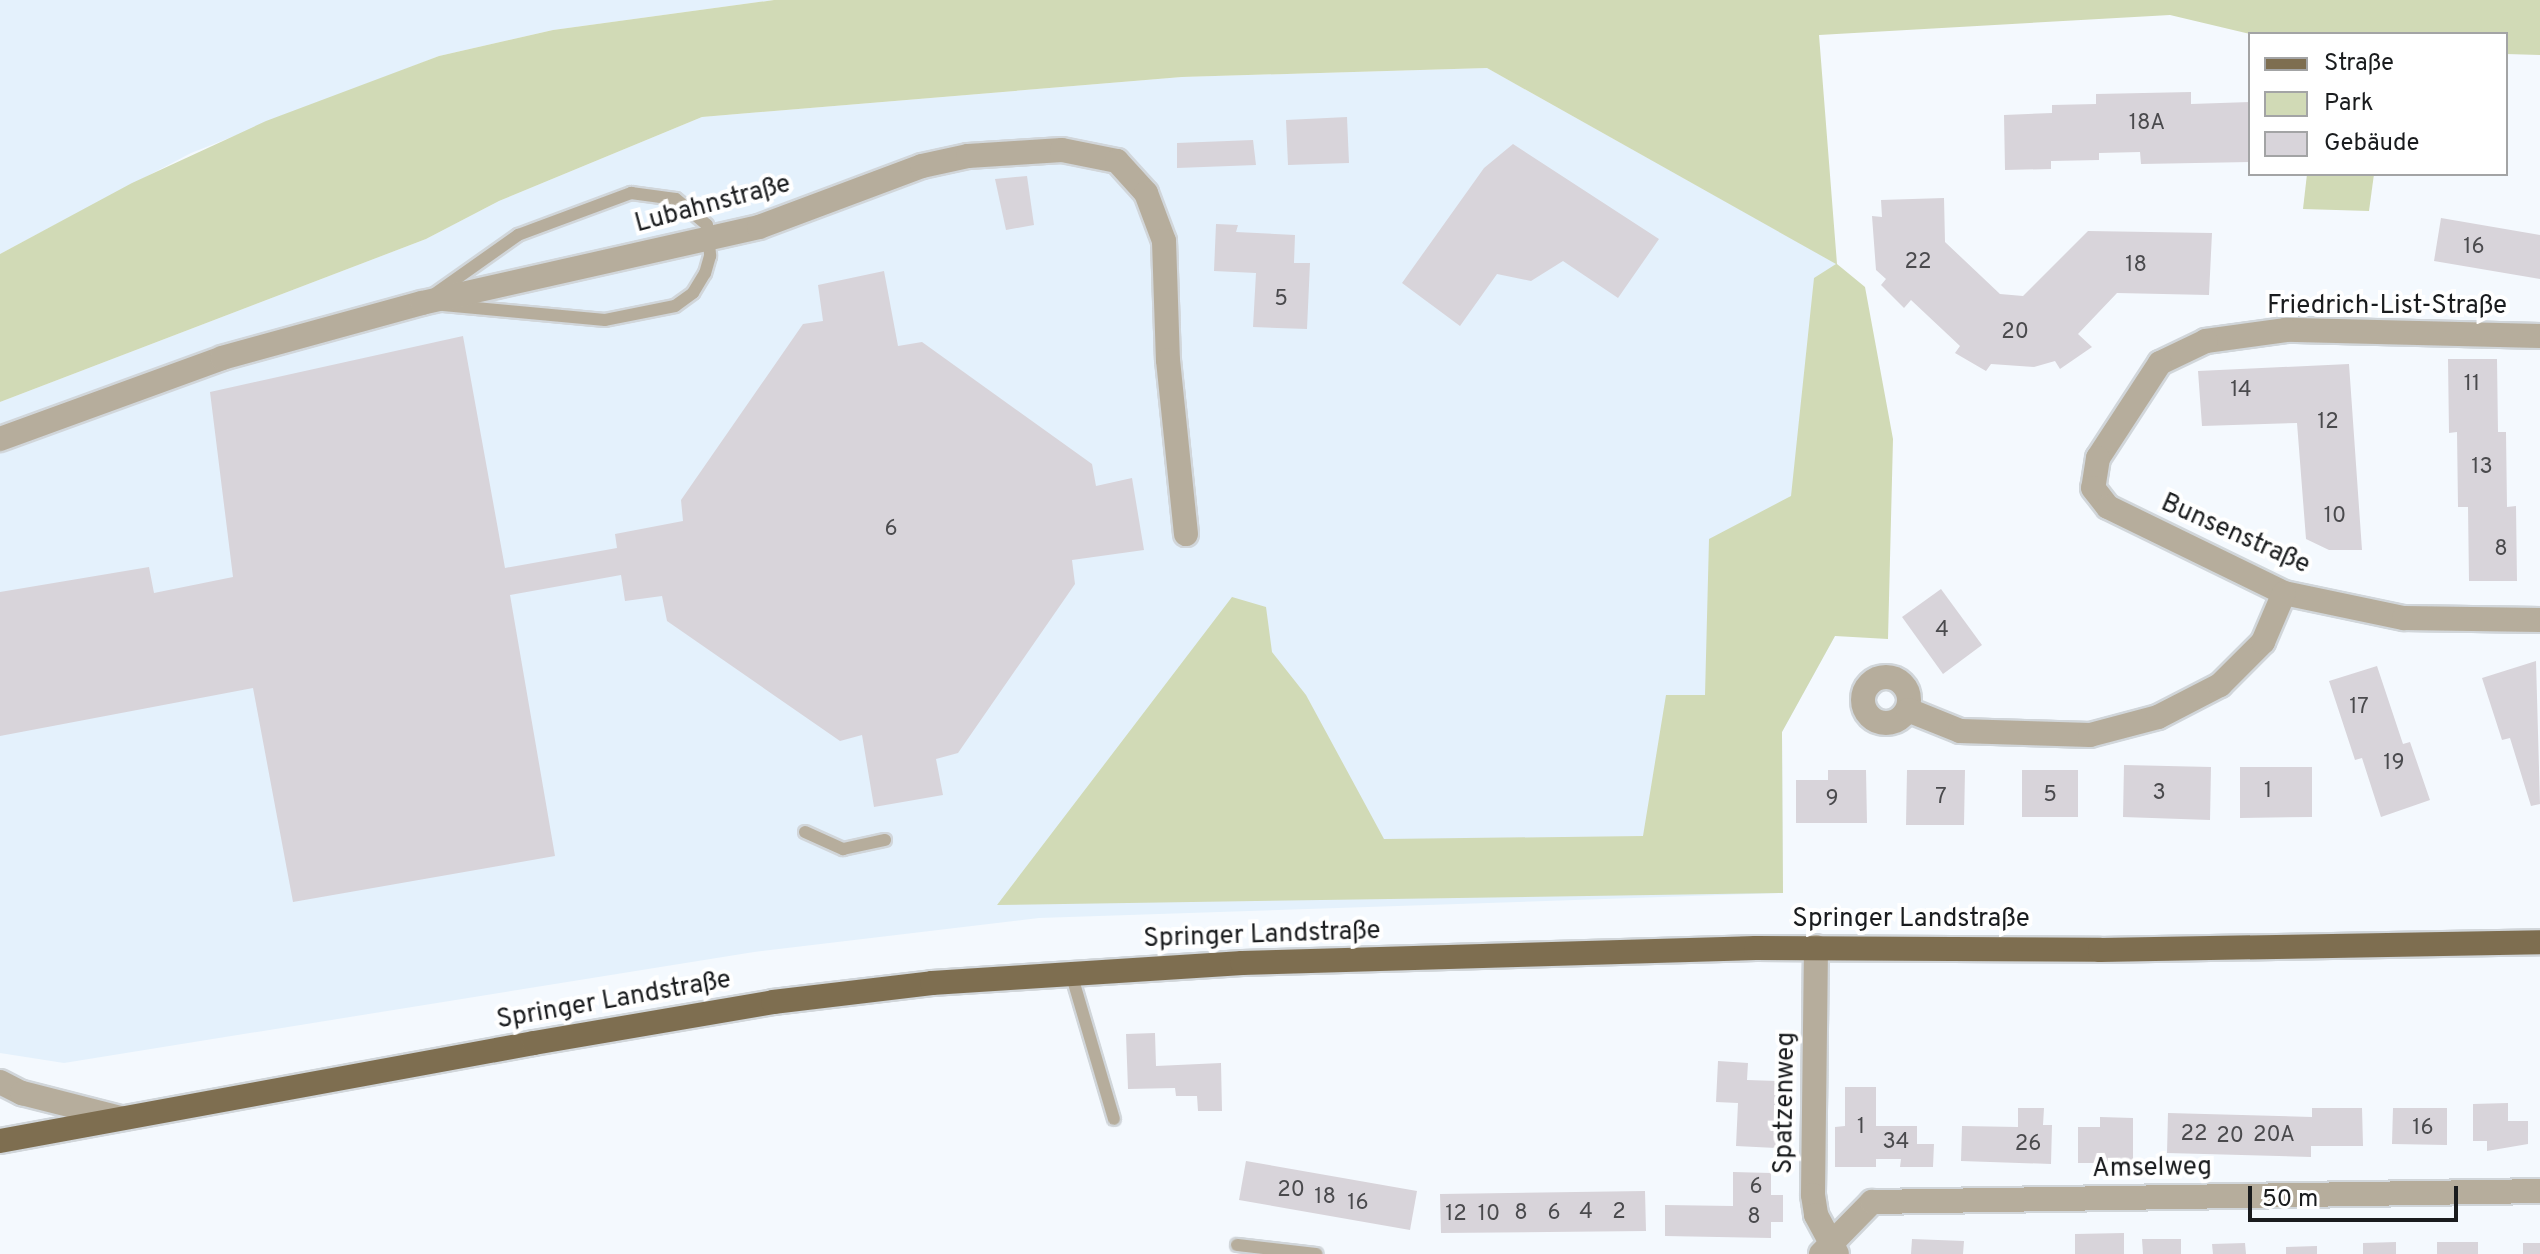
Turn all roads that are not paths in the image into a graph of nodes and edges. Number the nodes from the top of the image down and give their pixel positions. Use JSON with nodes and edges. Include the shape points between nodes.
{"nodes":[{"id":1,"x":711,"y":239,"type":"junction"},
{"id":2,"x":422,"y":303,"type":"junction"},
{"id":3,"x":2540,"y":336,"type":"edge"},
{"id":4,"x":0,"y":439,"type":"edge"},
{"id":5,"x":2098,"y":458,"type":"joint"},
{"id":6,"x":1186,"y":534,"type":"dead end"},
{"id":7,"x":2284,"y":593,"type":"junction"},
{"id":8,"x":2540,"y":620,"type":"edge"},
{"id":9,"x":1908,"y":710,"type":"dead end"},
{"id":10,"x":805,"y":832,"type":"dead end"},
{"id":11,"x":885,"y":840,"type":"dead end"},
{"id":12,"x":2540,"y":942,"type":"edge"},
{"id":13,"x":1816,"y":947,"type":"junction"},
{"id":14,"x":1071,"y":973,"type":"junction"},
{"id":15,"x":0,"y":1082,"type":"edge"},
{"id":16,"x":121,"y":1118,"type":"junction"},
{"id":17,"x":1114,"y":1119,"type":"dead end"},
{"id":18,"x":0,"y":1141,"type":"edge"},
{"id":19,"x":2540,"y":1191,"type":"edge"},
{"id":20,"x":1237,"y":1245,"type":"dead end"},
{"id":21,"x":1830,"y":1251,"type":"edge"},
{"id":22,"x":1316,"y":1254,"type":"edge"}],
"edges":[{"from":1,"to":2,"type":"street","name":"Lubahnstraße"},
{"from":1,"to":2,"type":"lane","via":[[710,256],[693,293],[675,306],[640,316],[605,320]]},
{"from":1,"to":2,"type":"lane","via":[[707,225],[676,199],[631,193],[518,235]]},
{"from":1,"to":6,"type":"street","name":"Lubahnstraße","via":[[759,227],[922,166],[968,156],[1062,150],[1117,161],[1146,193],[1164,241],[1168,360]]},
{"from":2,"to":4,"type":"street","name":"Lubahnstraße","via":[[222,358]]},
{"from":3,"to":5,"type":"street","name":"Friedrich-List-Straße","via":[[2286,330],[2206,341],[2160,363]]},
{"from":5,"to":7,"type":"street","name":"Bunsenstraße","via":[[2093,488],[2108,507]]},
{"from":7,"to":8,"type":"street","name":"Bunsenstraße","via":[[2404,618]]},
{"from":7,"to":9,"type":"street","via":[[2263,642],[2220,685],[2158,717],[2090,735],[1960,731]]},
{"from":10,"to":11,"type":"lane","via":[[843,849]]},
{"from":12,"to":13,"type":"main road","name":"Springer Landstraße","via":[[2100,950]]},
{"from":13,"to":14,"type":"main road","name":"Springer Landstraße","via":[[1242,963]]},
{"from":13,"to":21,"type":"street","name":"Spatzenweg","via":[[1813,1195]]},
{"from":14,"to":16,"type":"main road","name":"Springer Landstraße","via":[[773,1002]]},
{"from":14,"to":17,"type":"lane"},
{"from":15,"to":16,"type":"street","via":[[22,1093]]},
{"from":16,"to":18,"type":"main road","name":"Springer Landstraße"},
{"from":19,"to":21,"type":"street","name":"Amselweg","via":[[1872,1202]]},
{"from":20,"to":22,"type":"lane"}]}
